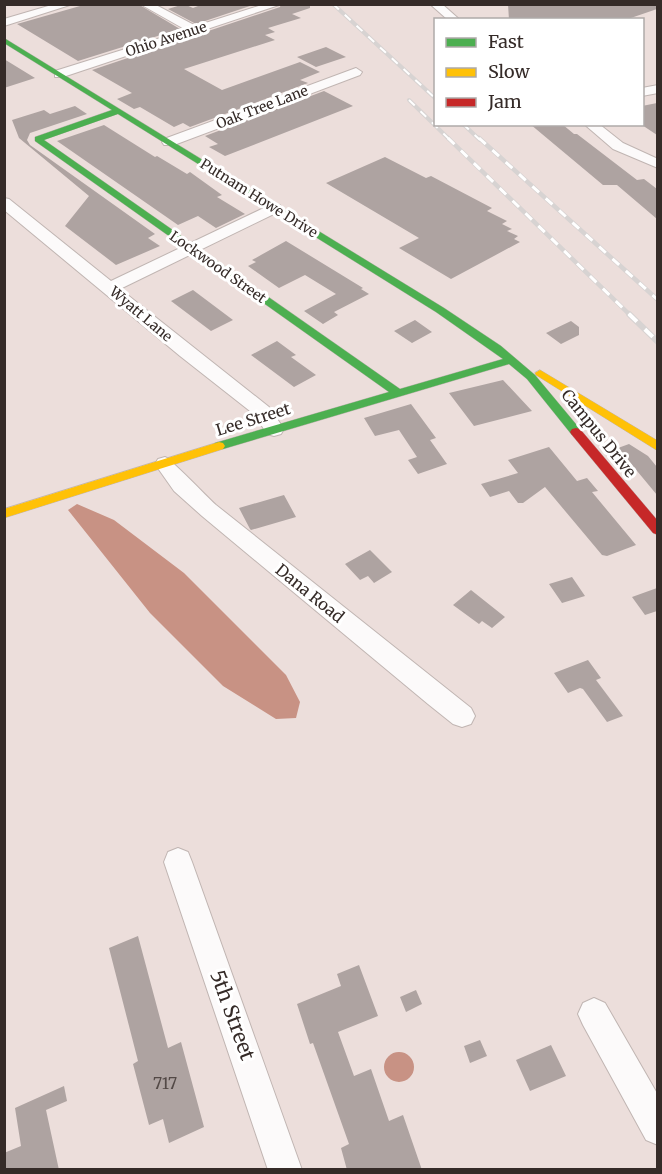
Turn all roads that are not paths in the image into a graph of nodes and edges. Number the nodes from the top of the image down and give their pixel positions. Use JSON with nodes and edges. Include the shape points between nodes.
{"nodes":[{"id":1,"x":68,"y":4,"type":"edge"},
{"id":2,"x":145,"y":4,"type":"edge"},
{"id":3,"x":242,"y":4,"type":"edge"},
{"id":4,"x":274,"y":5,"type":"edge"},
{"id":5,"x":438,"y":6,"type":"edge"},
{"id":6,"x":453,"y":6,"type":"dead end"},
{"id":7,"x":253,"y":12,"type":"junction"},
{"id":8,"x":452,"y":18,"type":"edge"},
{"id":9,"x":4,"y":23,"type":"edge"},
{"id":10,"x":195,"y":30,"type":"junction"},
{"id":11,"x":4,"y":40,"type":"edge"},
{"id":12,"x":356,"y":72,"type":"dead end"},
{"id":13,"x":59,"y":74,"type":"junction"},
{"id":14,"x":657,"y":83,"type":"edge"},
{"id":15,"x":657,"y":89,"type":"edge"},
{"id":16,"x":118,"y":111,"type":"junction"},
{"id":17,"x":593,"y":126,"type":"edge"},
{"id":18,"x":169,"y":142,"type":"junction"},
{"id":19,"x":657,"y":164,"type":"edge"},
{"id":20,"x":4,"y":202,"type":"edge"},
{"id":21,"x":275,"y":208,"type":"junction"},
{"id":22,"x":193,"y":249,"type":"junction"},
{"id":23,"x":110,"y":288,"type":"junction"},
{"id":24,"x":512,"y":360,"type":"junction"},
{"id":25,"x":398,"y":393,"type":"junction"},
{"id":26,"x":274,"y":429,"type":"junction"},
{"id":27,"x":657,"y":447,"type":"edge"},
{"id":28,"x":165,"y":464,"type":"junction"},
{"id":29,"x":4,"y":514,"type":"edge"},
{"id":30,"x":657,"y":530,"type":"edge"},
{"id":31,"x":462,"y":716,"type":"dead end"},
{"id":32,"x":178,"y":862,"type":"dead end"},
{"id":33,"x":594,"y":1014,"type":"dead end"},
{"id":34,"x":657,"y":1128,"type":"edge"},
{"id":35,"x":285,"y":1170,"type":"edge"}],
"edges":[{"from":1,"to":9,"type":"street"},
{"from":2,"to":10,"type":"street"},
{"from":3,"to":7,"type":"street"},
{"from":4,"to":7,"type":"street","name":"Ohio Avenue"},
{"from":5,"to":6,"type":"street"},
{"from":5,"to":8,"type":"street"},
{"from":7,"to":10,"type":"street","name":"Ohio Avenue"},
{"from":10,"to":13,"type":"street","name":"Ohio Avenue"},
{"from":11,"to":13,"type":"street","name":"Putnam Howe Drive"},
{"from":12,"to":18,"type":"street","name":"Oak Tree Lane"},
{"from":13,"to":16,"type":"street","name":"Putnam Howe Drive"},
{"from":14,"to":15,"type":"street"},
{"from":16,"to":18,"type":"street","name":"Putnam Howe Drive"},
{"from":16,"to":22,"type":"street","name":"Lockwood Street","via":[[38,139]]},
{"from":17,"to":19,"type":"street","via":[[618,146]]},
{"from":18,"to":21,"type":"street","name":"Putnam Howe Drive"},
{"from":20,"to":23,"type":"street","name":"Wyatt Lane"},
{"from":21,"to":22,"type":"street"},
{"from":21,"to":24,"type":"street","name":"Putnam Howe Drive","via":[[440,310]]},
{"from":22,"to":23,"type":"street"},
{"from":22,"to":25,"type":"street","name":"Lockwood Street"},
{"from":23,"to":26,"type":"street","name":"Wyatt Lane","via":[[262,411]]},
{"from":24,"to":25,"type":"street","name":"Lee Street"},
{"from":24,"to":27,"type":"street"},
{"from":24,"to":30,"type":"street","name":"Campus Drive","via":[[544,392]]},
{"from":25,"to":26,"type":"street","name":"Lee Street"},
{"from":26,"to":28,"type":"street","name":"Lee Street"},
{"from":28,"to":29,"type":"street","name":"Lee Street"},
{"from":28,"to":31,"type":"street","name":"Dana Road","via":[[178,483]]},
{"from":32,"to":35,"type":"street","name":"5th Street"},
{"from":33,"to":34,"type":"street"}]}
